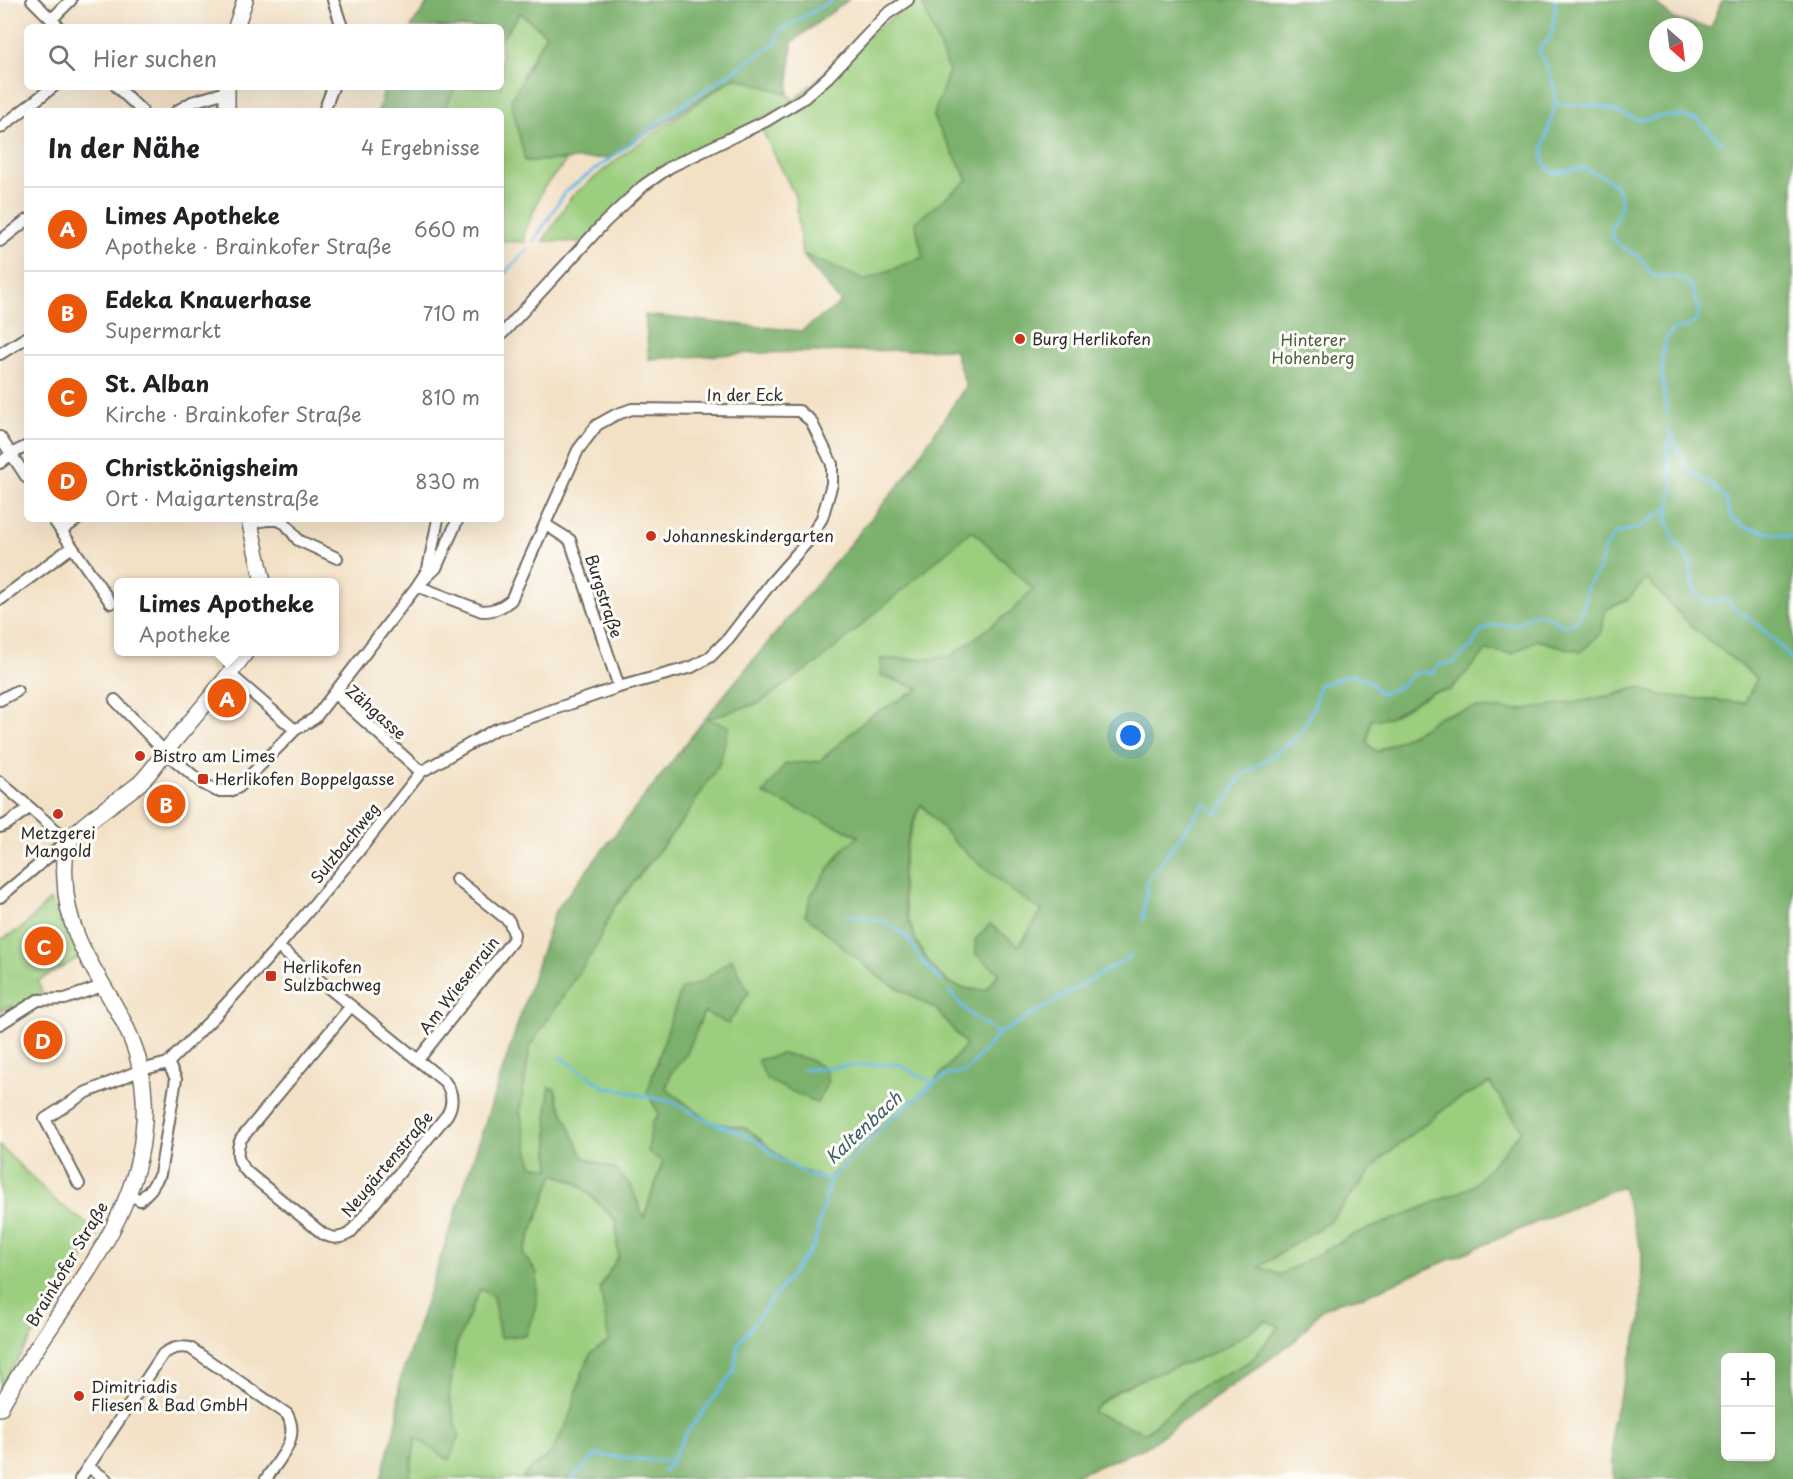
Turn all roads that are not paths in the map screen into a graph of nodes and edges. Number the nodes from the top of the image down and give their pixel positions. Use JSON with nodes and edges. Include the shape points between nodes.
{"nodes":[{"id":1,"x":32,"y":0,"type":"edge"},
{"id":2,"x":71,"y":0,"type":"edge"},
{"id":3,"x":245,"y":0,"type":"edge"},
{"id":4,"x":333,"y":0,"type":"edge"},
{"id":5,"x":908,"y":0,"type":"edge"},
{"id":6,"x":56,"y":23,"type":"edge"},
{"id":7,"x":237,"y":24,"type":"edge"},
{"id":8,"x":341,"y":24,"type":"edge"},
{"id":9,"x":49,"y":90,"type":"edge"},
{"id":10,"x":120,"y":90,"type":"edge"},
{"id":11,"x":226,"y":90,"type":"edge"},
{"id":12,"x":332,"y":90,"type":"edge"},
{"id":13,"x":26,"y":108,"type":"edge"},
{"id":14,"x":139,"y":108,"type":"edge"},
{"id":15,"x":182,"y":108,"type":"edge"},
{"id":16,"x":227,"y":108,"type":"edge"},
{"id":17,"x":325,"y":108,"type":"edge"},
{"id":18,"x":24,"y":109,"type":"edge"},
{"id":19,"x":0,"y":128,"type":"edge"},
{"id":20,"x":24,"y":222,"type":"edge"},
{"id":21,"x":0,"y":241,"type":"edge"},
{"id":22,"x":504,"y":332,"type":"edge"},
{"id":23,"x":24,"y":339,"type":"edge"},
{"id":24,"x":0,"y":354,"type":"edge"},
{"id":25,"x":0,"y":437,"type":"edge"},
{"id":26,"x":24,"y":448,"type":"edge"},
{"id":27,"x":11,"y":454,"type":"junction"},
{"id":28,"x":0,"y":463,"type":"edge"},
{"id":29,"x":24,"y":474,"type":"edge"},
{"id":30,"x":55,"y":522,"type":"edge"},
{"id":31,"x":74,"y":522,"type":"edge"},
{"id":32,"x":249,"y":522,"type":"edge"},
{"id":33,"x":282,"y":522,"type":"edge"},
{"id":34,"x":437,"y":522,"type":"edge"},
{"id":35,"x":457,"y":522,"type":"edge"},
{"id":36,"x":546,"y":525,"type":"junction"},
{"id":37,"x":61,"y":531,"type":"junction"},
{"id":38,"x":72,"y":547,"type":"junction"},
{"id":39,"x":337,"y":558,"type":"dead end"},
{"id":40,"x":262,"y":578,"type":"edge"},
{"id":41,"x":417,"y":586,"type":"junction"},
{"id":42,"x":1,"y":599,"type":"edge"},
{"id":43,"x":111,"y":603,"type":"dead end"},
{"id":44,"x":243,"y":656,"type":"edge"},
{"id":45,"x":230,"y":674,"type":"junction"},
{"id":46,"x":619,"y":687,"type":"junction"},
{"id":47,"x":17,"y":691,"type":"dead end"},
{"id":48,"x":335,"y":694,"type":"junction"},
{"id":49,"x":0,"y":700,"type":"edge"},
{"id":50,"x":115,"y":700,"type":"dead end"},
{"id":51,"x":295,"y":730,"type":"junction"},
{"id":52,"x":165,"y":752,"type":"junction"},
{"id":53,"x":421,"y":772,"type":"junction"},
{"id":54,"x":0,"y":782,"type":"edge"},
{"id":55,"x":29,"y":808,"type":"junction"},
{"id":56,"x":0,"y":827,"type":"edge"},
{"id":57,"x":71,"y":838,"type":"junction"},
{"id":58,"x":456,"y":879,"type":"dead end"},
{"id":59,"x":0,"y":897,"type":"edge"},
{"id":60,"x":278,"y":947,"type":"junction"},
{"id":61,"x":102,"y":986,"type":"junction"},
{"id":62,"x":351,"y":1006,"type":"junction"},
{"id":63,"x":0,"y":1024,"type":"edge"},
{"id":64,"x":418,"y":1060,"type":"junction"},
{"id":65,"x":168,"y":1063,"type":"junction"},
{"id":66,"x":141,"y":1070,"type":"junction"},
{"id":67,"x":79,"y":1185,"type":"dead end"},
{"id":68,"x":129,"y":1194,"type":"junction"},
{"id":69,"x":0,"y":1408,"type":"edge"},
{"id":70,"x":88,"y":1467,"type":"junction"},
{"id":71,"x":81,"y":1479,"type":"edge"},
{"id":72,"x":106,"y":1479,"type":"edge"},
{"id":73,"x":266,"y":1479,"type":"edge"}],
"edges":[{"from":1,"to":6,"type":"street"},
{"from":2,"to":6,"type":"street"},
{"from":3,"to":7,"type":"main road"},
{"from":4,"to":8,"type":"street"},
{"from":5,"to":22,"type":"street","via":[[886,14],[804,98],[766,121],[670,167],[643,186]]},
{"from":9,"to":13,"type":"street"},
{"from":10,"to":14,"type":"street"},
{"from":11,"to":15,"type":"street"},
{"from":11,"to":16,"type":"main road"},
{"from":12,"to":17,"type":"street"},
{"from":18,"to":19,"type":"street"},
{"from":20,"to":21,"type":"street"},
{"from":23,"to":24,"type":"street"},
{"from":25,"to":27,"type":"street"},
{"from":26,"to":27,"type":"street"},
{"from":27,"to":28,"type":"street"},
{"from":27,"to":29,"type":"street"},
{"from":30,"to":37,"type":"street"},
{"from":31,"to":37,"type":"street"},
{"from":32,"to":40,"type":"main road"},
{"from":33,"to":39,"type":"street","via":[[298,540]]},
{"from":34,"to":41,"type":"street","via":[[428,569]]},
{"from":35,"to":41,"type":"street","via":[[436,568]]},
{"from":36,"to":41,"type":"street","name":"In der Eck","via":[[511,600],[501,608],[482,611]]},
{"from":36,"to":46,"type":"street","name":"Burgstraße","via":[[570,540]]},
{"from":36,"to":46,"type":"street","name":"In der Eck","via":[[588,435],[597,425],[632,409],[799,411],[811,421],[832,464],[832,484],[822,518],[808,541],[728,639],[710,657],[692,667]]},
{"from":37,"to":38,"type":"street"},
{"from":38,"to":42,"type":"street"},
{"from":38,"to":43,"type":"street"},
{"from":41,"to":48,"type":"street"},
{"from":44,"to":45,"type":"main road"},
{"from":45,"to":51,"type":"street"},
{"from":45,"to":52,"type":"main road"},
{"from":46,"to":53,"type":"street","name":"Sulzbachweg","via":[[494,730]]},
{"from":47,"to":49,"type":"street"},
{"from":48,"to":51,"type":"street","name":"Zähgasse","via":[[315,718]]},
{"from":48,"to":53,"type":"street","name":"Zähgasse"},
{"from":50,"to":52,"type":"street"},
{"from":51,"to":52,"type":"street","name":"Zähgasse","via":[[239,787],[230,791],[217,791],[202,783]]},
{"from":52,"to":57,"type":"main road","via":[[142,781]]},
{"from":53,"to":60,"type":"street","name":"Sulzbachweg"},
{"from":54,"to":55,"type":"street"},
{"from":55,"to":56,"type":"street"},
{"from":55,"to":57,"type":"street"},
{"from":57,"to":59,"type":"street"},
{"from":57,"to":61,"type":"main road","name":"Brainkofer Straße","via":[[64,864],[68,910],[76,937]]},
{"from":58,"to":64,"type":"street","name":"Am Wiesenrain","via":[[509,921],[513,940]]},
{"from":60,"to":62,"type":"street","name":"Neugärtenstraße"},
{"from":60,"to":65,"type":"street","name":"Sulzbachweg"},
{"from":61,"to":63,"type":"street","via":[[65,999],[39,1000]]},
{"from":61,"to":66,"type":"main road","name":"Brainkofer Straße","via":[[123,1019]]},
{"from":62,"to":64,"type":"street","name":"Neugärtenstraße"},
{"from":62,"to":64,"type":"street","name":"Neugärtenstraße","via":[[240,1139],[237,1153],[247,1172],[329,1237],[350,1233],[451,1109],[449,1087]]},
{"from":65,"to":66,"type":"street"},
{"from":65,"to":68,"type":"street","via":[[176,1079],[160,1174],[140,1200]]},
{"from":66,"to":67,"type":"street","via":[[85,1093],[45,1119]]},
{"from":66,"to":68,"type":"main road","name":"Brainkofer Straße","via":[[144,1133]]},
{"from":68,"to":69,"type":"main road","name":"Brainkofer Straße","via":[[103,1245]]},
{"from":70,"to":71,"type":"street"},
{"from":70,"to":72,"type":"street"},
{"from":70,"to":73,"type":"street","via":[[163,1354],[183,1347],[287,1414],[292,1438]]}]}
